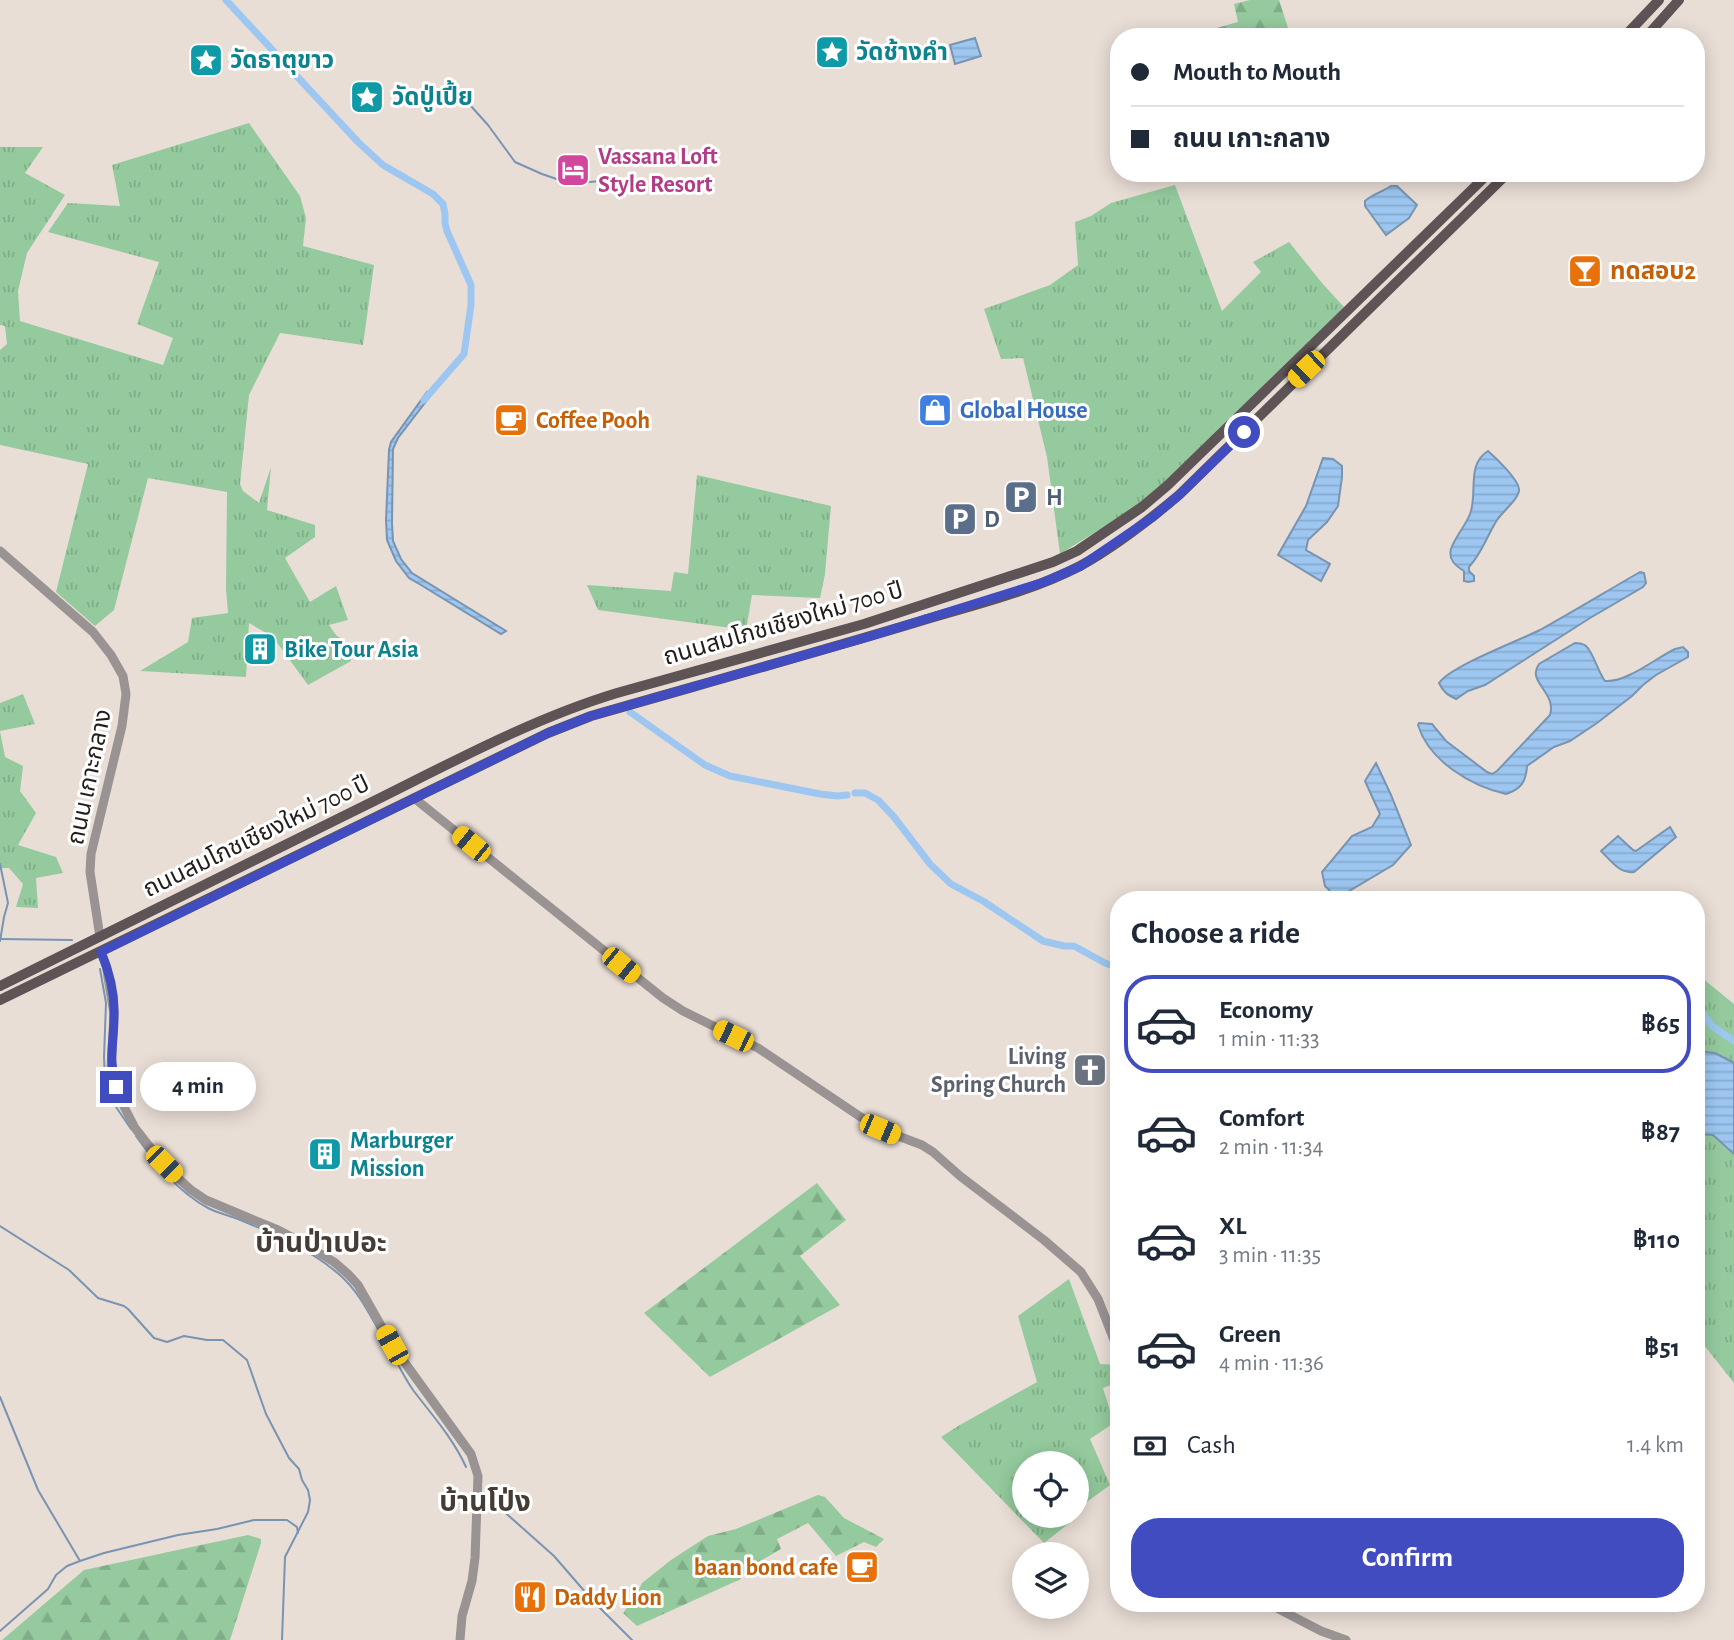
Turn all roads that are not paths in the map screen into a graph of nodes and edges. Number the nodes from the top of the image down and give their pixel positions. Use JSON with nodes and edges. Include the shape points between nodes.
{"nodes":[{"id":1,"x":1659,"y":0,"type":"edge"},
{"id":2,"x":1679,"y":0,"type":"edge"},
{"id":3,"x":1633,"y":28,"type":"edge"},
{"id":4,"x":1654,"y":28,"type":"edge"},
{"id":5,"x":1480,"y":182,"type":"edge"},
{"id":6,"x":1499,"y":182,"type":"edge"},
{"id":7,"x":0,"y":551,"type":"edge"},
{"id":8,"x":414,"y":798,"type":"junction"},
{"id":9,"x":100,"y":937,"type":"junction"},
{"id":10,"x":101,"y":952,"type":"junction"},
{"id":11,"x":0,"y":986,"type":"edge"},
{"id":12,"x":0,"y":1000,"type":"edge"},
{"id":13,"x":1110,"y":1330,"type":"edge"},
{"id":14,"x":1284,"y":1612,"type":"edge"},
{"id":15,"x":460,"y":1640,"type":"edge"},
{"id":16,"x":1346,"y":1640,"type":"edge"}],
"edges":[{"from":1,"to":3,"type":"main road"},
{"from":2,"to":4,"type":"main road"},
{"from":5,"to":9,"type":"main road","name":"ถนนสมโภชเชียงใหม่ 700 ปี","via":[[1168,485],[1077,551],[1024,573],[871,621],[551,716]]},
{"from":6,"to":8,"type":"main road","name":"ถนนสมโภชเชียงใหม่ 700 ปี","via":[[1179,495],[1081,566],[993,599],[591,716]]},
{"from":7,"to":9,"type":"street","name":"ถนน เกาะกลาง","via":[[93,632],[123,676],[122,726],[91,854]]},
{"from":8,"to":10,"type":"main road","name":"ถนนสมโภชเชียงใหม่ 700 ปี"},
{"from":8,"to":13,"type":"street","via":[[663,998],[758,1048],[877,1128],[933,1152],[1081,1272]]},
{"from":9,"to":11,"type":"main road","name":"ถนนสมโภชเชียงใหม่ 700 ปี"},
{"from":10,"to":12,"type":"main road","name":"ถนนสมโภชเชียงใหม่ 700 ปี"},
{"from":10,"to":15,"type":"street","via":[[114,1014],[111,1068],[135,1128],[191,1190],[303,1242],[349,1275],[392,1345],[471,1454],[478,1476],[475,1558]]},
{"from":14,"to":16,"type":"street"}]}
